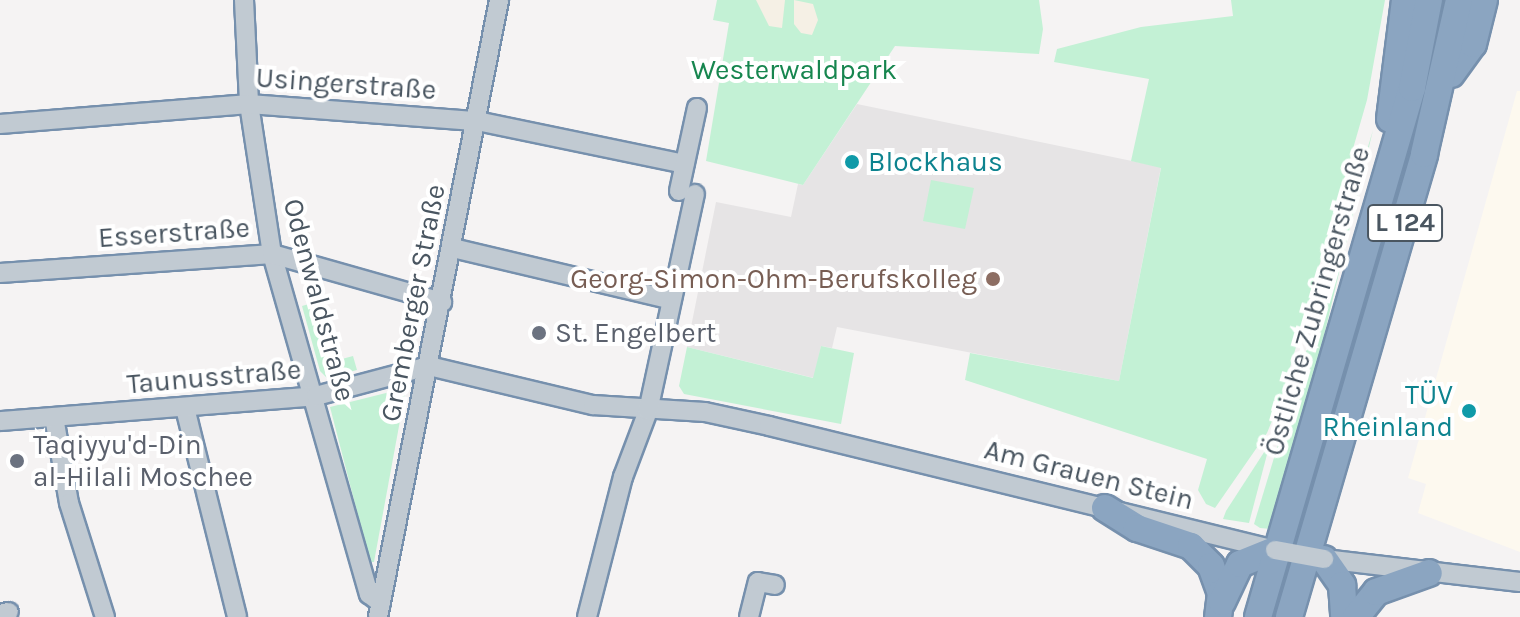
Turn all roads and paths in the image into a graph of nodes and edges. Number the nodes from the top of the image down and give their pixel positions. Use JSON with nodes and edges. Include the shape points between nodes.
{"nodes":[{"id":1,"x":244,"y":0,"type":"edge"},
{"id":2,"x":499,"y":0,"type":"edge"},
{"id":3,"x":1405,"y":0,"type":"edge"},
{"id":4,"x":1429,"y":0,"type":"edge"},
{"id":5,"x":1459,"y":0,"type":"edge"},
{"id":6,"x":1484,"y":0,"type":"edge"},
{"id":7,"x":1442,"y":86,"type":"junction"},
{"id":8,"x":249,"y":104,"type":"junction"},
{"id":9,"x":697,"y":108,"type":"dead end"},
{"id":10,"x":477,"y":121,"type":"junction"},
{"id":11,"x":0,"y":124,"type":"edge"},
{"id":12,"x":685,"y":164,"type":"junction"},
{"id":13,"x":1384,"y":181,"type":"junction"},
{"id":14,"x":453,"y":248,"type":"junction"},
{"id":15,"x":272,"y":254,"type":"junction"},
{"id":16,"x":0,"y":273,"type":"edge"},
{"id":17,"x":669,"y":299,"type":"junction"},
{"id":18,"x":442,"y":302,"type":"junction"},
{"id":19,"x":429,"y":366,"type":"junction"},
{"id":20,"x":316,"y":396,"type":"junction"},
{"id":21,"x":185,"y":408,"type":"junction"},
{"id":22,"x":648,"y":411,"type":"junction"},
{"id":23,"x":54,"y":417,"type":"junction"},
{"id":24,"x":0,"y":421,"type":"edge"},
{"id":25,"x":1105,"y":508,"type":"junction"},
{"id":26,"x":1275,"y":550,"type":"junction"},
{"id":27,"x":1324,"y":559,"type":"junction"},
{"id":28,"x":1429,"y":573,"type":"junction"},
{"id":29,"x":1520,"y":582,"type":"edge"},
{"id":30,"x":775,"y":585,"type":"dead end"},
{"id":31,"x":380,"y":610,"type":"edge"},
{"id":32,"x":105,"y":617,"type":"edge"},
{"id":33,"x":237,"y":617,"type":"edge"},
{"id":34,"x":587,"y":617,"type":"edge"},
{"id":35,"x":749,"y":617,"type":"edge"},
{"id":36,"x":1218,"y":617,"type":"edge"},
{"id":37,"x":1258,"y":617,"type":"edge"},
{"id":38,"x":1289,"y":617,"type":"edge"},
{"id":39,"x":1344,"y":617,"type":"edge"},
{"id":40,"x":1356,"y":617,"type":"edge"}],
"edges":[{"from":1,"to":8,"type":"street","name":"Odenwaldstraße"},
{"from":2,"to":10,"type":"street","name":"Gremberger Straße"},
{"from":3,"to":13,"type":"highway"},
{"from":4,"to":13,"type":"highway","name":"Östliche Zubringerstraße","number":"L 124","via":[[1412,88]]},
{"from":5,"to":7,"type":"highway","number":"L 124"},
{"from":6,"to":7,"type":"highway","via":[[1473,44]]},
{"from":7,"to":38,"type":"highway","number":"L 124"},
{"from":8,"to":10,"type":"street","name":"Usingerstraße"},
{"from":8,"to":11,"type":"street","name":"Usingerstraße"},
{"from":8,"to":15,"type":"street","name":"Odenwaldstraße"},
{"from":9,"to":12,"type":"street"},
{"from":10,"to":12,"type":"street","name":"Usingerstraße"},
{"from":10,"to":14,"type":"street","name":"Gremberger Straße"},
{"from":12,"to":17,"type":"street","via":[[687,193]]},
{"from":13,"to":37,"type":"highway","name":"Östliche Zubringerstraße","number":"L 124"},
{"from":14,"to":17,"type":"street"},
{"from":14,"to":18,"type":"street","name":"Gremberger Straße"},
{"from":15,"to":16,"type":"street","name":"Esserstraße"},
{"from":15,"to":18,"type":"street","name":"Esserstraße"},
{"from":15,"to":20,"type":"street","name":"Odenwaldstraße"},
{"from":17,"to":22,"type":"street"},
{"from":18,"to":19,"type":"street","name":"Gremberger Straße"},
{"from":19,"to":20,"type":"street","name":"Taunusstraße"},
{"from":19,"to":22,"type":"street","name":"Am Grauen Stein","via":[[593,405]]},
{"from":19,"to":31,"type":"street","name":"Gremberger Straße"},
{"from":20,"to":21,"type":"street","name":"Taunusstraße"},
{"from":20,"to":31,"type":"street","name":"Odenwaldstraße","via":[[369,594]]},
{"from":21,"to":23,"type":"street","name":"Taunusstraße"},
{"from":21,"to":33,"type":"street"},
{"from":22,"to":25,"type":"street","name":"Am Grauen Stein","via":[[717,415]]},
{"from":22,"to":34,"type":"street","via":[[623,477]]},
{"from":23,"to":24,"type":"street","name":"Taunusstraße"},
{"from":23,"to":32,"type":"street","via":[[69,503]]},
{"from":25,"to":26,"type":"street","name":"Am Grauen Stein"},
{"from":25,"to":36,"type":"highway","via":[[1137,528],[1191,546],[1218,581]]},
{"from":26,"to":27,"type":"street","name":"Am Grauen Stein","bridge":true},
{"from":26,"to":36,"type":"highway","via":[[1240,564],[1230,577]]},
{"from":27,"to":28,"type":"street","name":"Am Grauen Stein"},
{"from":27,"to":39,"type":"highway","via":[[1342,585]]},
{"from":28,"to":29,"type":"street","name":"Am Grauen Stein"},
{"from":28,"to":40,"type":"highway","via":[[1376,592]]},
{"from":30,"to":35,"type":"street","via":[[758,582]]}]}
